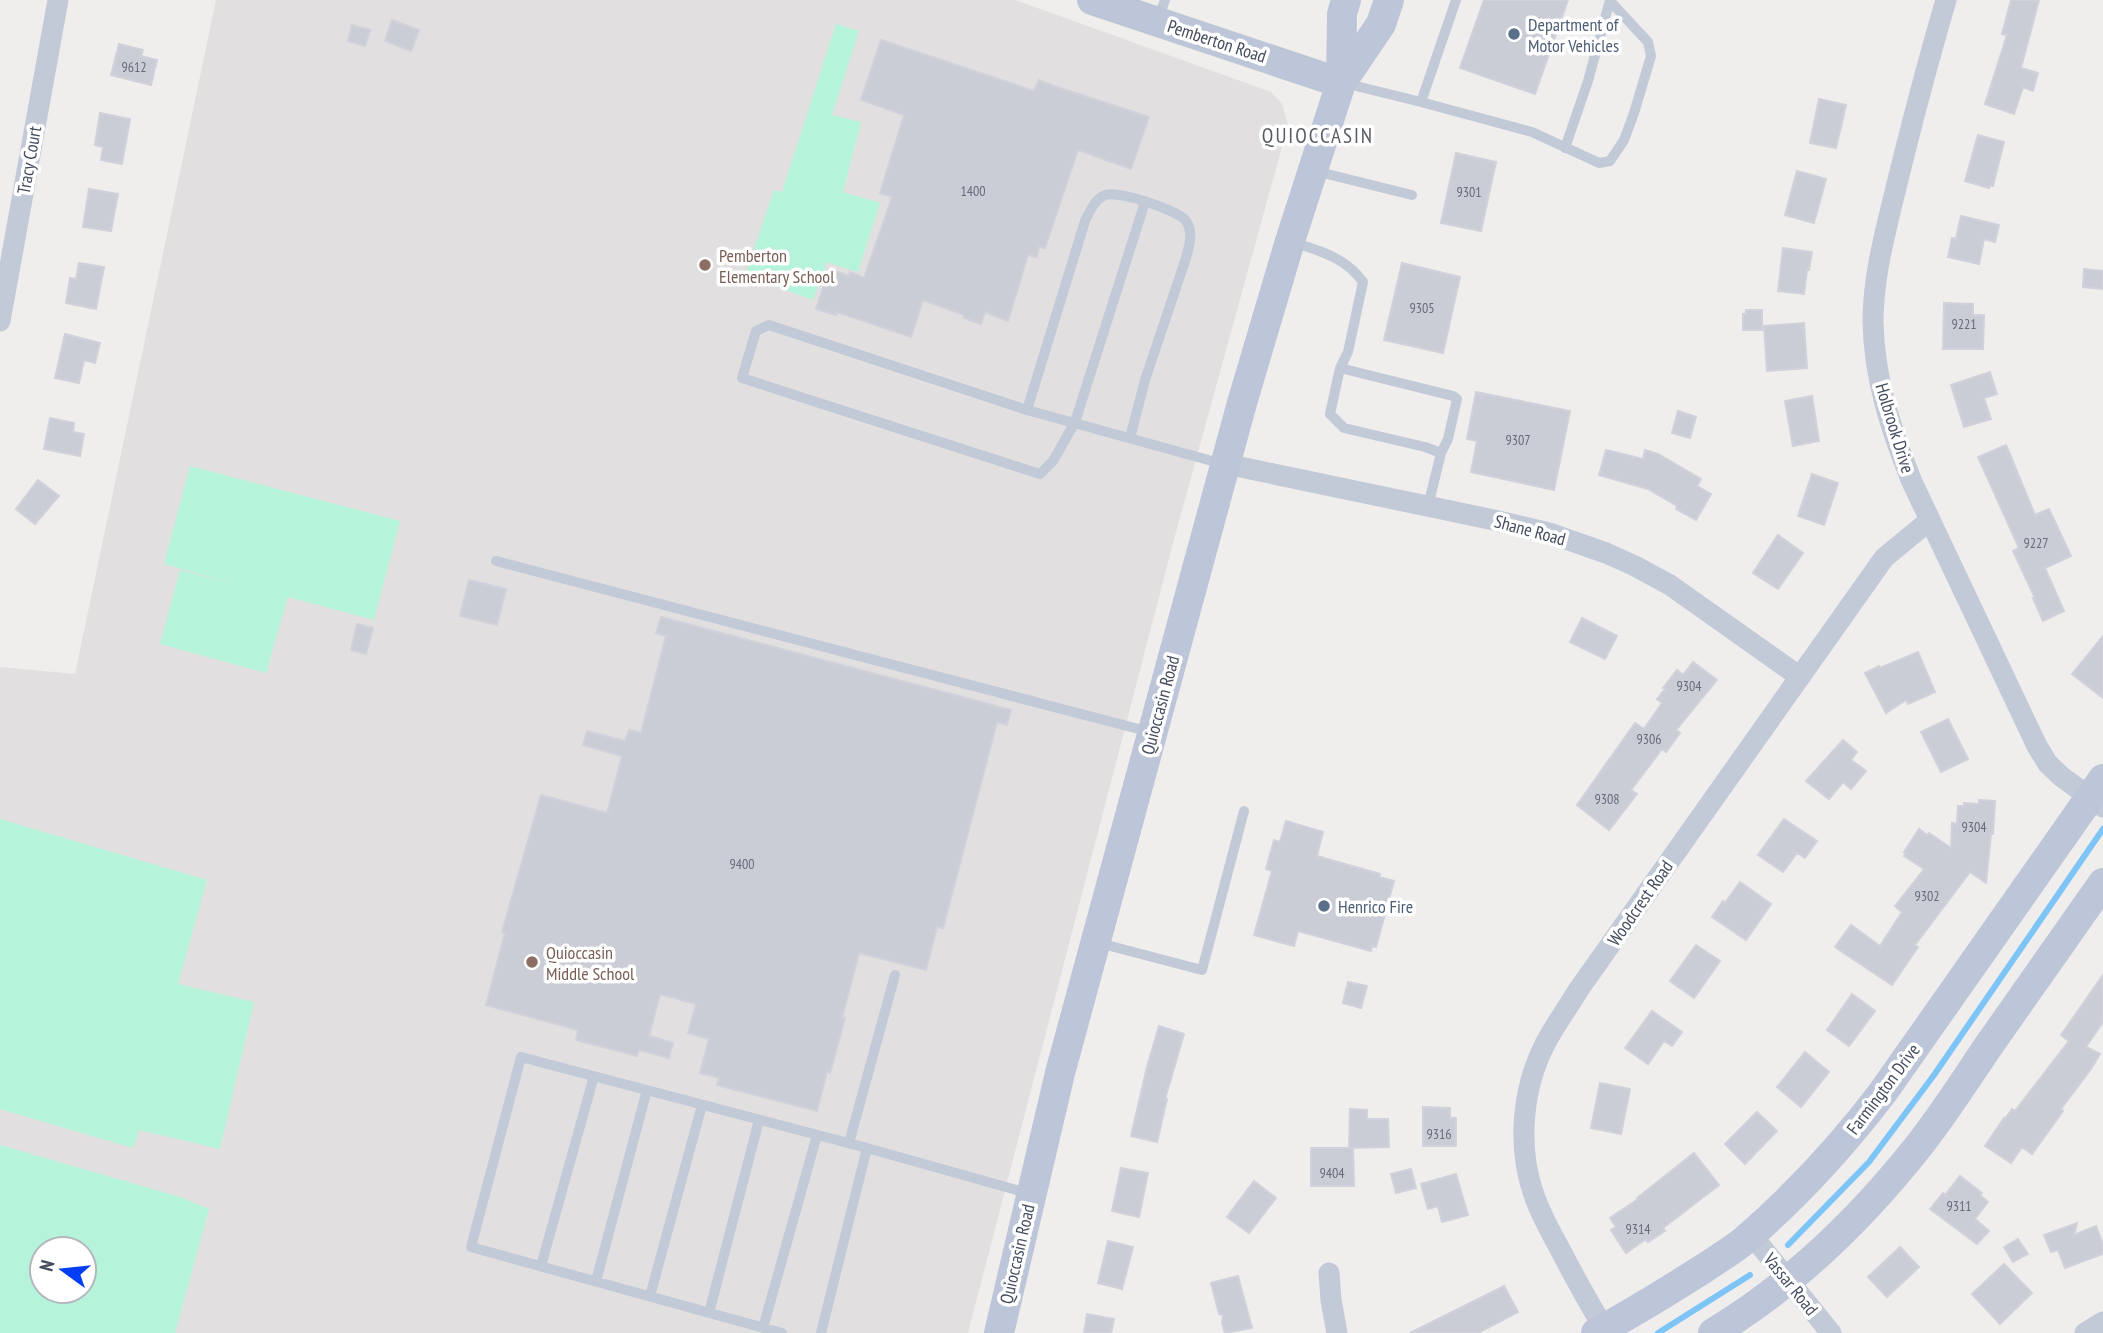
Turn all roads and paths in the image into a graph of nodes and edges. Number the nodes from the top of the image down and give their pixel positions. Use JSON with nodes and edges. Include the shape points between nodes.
{"nodes":[{"id":1,"x":58,"y":0,"type":"edge"},
{"id":2,"x":1346,"y":0,"type":"edge"},
{"id":3,"x":1389,"y":0,"type":"edge"},
{"id":4,"x":1456,"y":0,"type":"edge"},
{"id":5,"x":1610,"y":0,"type":"edge"},
{"id":6,"x":1946,"y":0,"type":"edge"},
{"id":7,"x":1104,"y":2,"type":"edge"},
{"id":8,"x":1161,"y":11,"type":"edge"},
{"id":9,"x":1341,"y":83,"type":"junction"},
{"id":10,"x":1421,"y":102,"type":"junction"},
{"id":11,"x":1565,"y":148,"type":"junction"},
{"id":12,"x":1312,"y":171,"type":"junction"},
{"id":13,"x":1412,"y":195,"type":"dead end"},
{"id":14,"x":1145,"y":202,"type":"junction"},
{"id":15,"x":1290,"y":241,"type":"junction"},
{"id":16,"x":0,"y":321,"type":"edge"},
{"id":17,"x":1340,"y":368,"type":"junction"},
{"id":18,"x":1027,"y":410,"type":"junction"},
{"id":19,"x":1075,"y":422,"type":"junction"},
{"id":20,"x":1130,"y":438,"type":"junction"},
{"id":21,"x":1441,"y":453,"type":"junction"},
{"id":22,"x":1226,"y":464,"type":"junction"},
{"id":23,"x":1428,"y":506,"type":"junction"},
{"id":24,"x":1930,"y":520,"type":"junction"},
{"id":25,"x":496,"y":561,"type":"dead end"},
{"id":26,"x":1800,"y":677,"type":"junction"},
{"id":27,"x":1153,"y":733,"type":"junction"},
{"id":28,"x":2099,"y":795,"type":"edge"},
{"id":29,"x":1244,"y":811,"type":"dead end"},
{"id":30,"x":2103,"y":883,"type":"edge"},
{"id":31,"x":1096,"y":942,"type":"junction"},
{"id":32,"x":895,"y":975,"type":"dead end"},
{"id":33,"x":594,"y":1076,"type":"junction"},
{"id":34,"x":647,"y":1090,"type":"junction"},
{"id":35,"x":702,"y":1105,"type":"junction"},
{"id":36,"x":759,"y":1120,"type":"junction"},
{"id":37,"x":817,"y":1135,"type":"junction"},
{"id":38,"x":849,"y":1143,"type":"junction"},
{"id":39,"x":867,"y":1148,"type":"junction"},
{"id":40,"x":1031,"y":1194,"type":"junction"},
{"id":41,"x":1751,"y":1234,"type":"junction"},
{"id":42,"x":541,"y":1266,"type":"junction"},
{"id":43,"x":1329,"y":1273,"type":"dead end"},
{"id":44,"x":596,"y":1281,"type":"junction"},
{"id":45,"x":1789,"y":1281,"type":"junction"},
{"id":46,"x":650,"y":1296,"type":"junction"},
{"id":47,"x":709,"y":1314,"type":"junction"},
{"id":48,"x":2103,"y":1322,"type":"edge"},
{"id":49,"x":763,"y":1328,"type":"junction"},
{"id":50,"x":1603,"y":1332,"type":"edge"},
{"id":51,"x":782,"y":1333,"type":"edge"},
{"id":52,"x":821,"y":1333,"type":"edge"},
{"id":53,"x":999,"y":1333,"type":"edge"},
{"id":54,"x":1337,"y":1333,"type":"edge"},
{"id":55,"x":1713,"y":1333,"type":"edge"},
{"id":56,"x":1830,"y":1333,"type":"edge"},
{"id":57,"x":2085,"y":1333,"type":"edge"}],
"edges":[{"from":1,"to":16,"type":"street","name":"Tracy Court"},
{"from":2,"to":9,"type":"street","name":"Quioccasin Road"},
{"from":3,"to":9,"type":"street","name":"Quioccasin Road","via":[[1381,24]]},
{"from":4,"to":10,"type":"lane"},
{"from":5,"to":11,"type":"lane"},
{"from":5,"to":11,"type":"lane","via":[[1648,42],[1651,56],[1634,113],[1610,161],[1599,163]]},
{"from":6,"to":24,"type":"street","name":"Holbrook Drive","via":[[1880,256],[1873,325],[1887,415]]},
{"from":7,"to":8,"type":"street","name":"Pemberton Road"},
{"from":8,"to":9,"type":"street","name":"Pemberton Road"},
{"from":9,"to":10,"type":"lane"},
{"from":9,"to":12,"type":"street","name":"Quioccasin Road"},
{"from":10,"to":11,"type":"lane","via":[[1532,132]]},
{"from":12,"to":13,"type":"lane"},
{"from":12,"to":15,"type":"street","name":"Quioccasin Road"},
{"from":14,"to":18,"type":"lane","via":[[1110,194],[1090,209]]},
{"from":14,"to":19,"type":"lane"},
{"from":14,"to":20,"type":"lane","via":[[1178,214],[1186,221],[1191,242]]},
{"from":15,"to":17,"type":"lane","via":[[1333,255],[1363,282],[1348,352]]},
{"from":15,"to":22,"type":"street","name":"Quioccasin Road"},
{"from":17,"to":21,"type":"lane","via":[[1330,414],[1344,428]]},
{"from":17,"to":21,"type":"lane","via":[[1457,399]]},
{"from":18,"to":19,"type":"lane"},
{"from":18,"to":19,"type":"lane","via":[[769,325],[756,331],[742,378],[1040,474],[1053,461]]},
{"from":19,"to":20,"type":"lane"},
{"from":20,"to":22,"type":"lane"},
{"from":21,"to":23,"type":"lane"},
{"from":22,"to":23,"type":"street","name":"Shane Road"},
{"from":22,"to":27,"type":"street","name":"Quioccasin Road"},
{"from":23,"to":26,"type":"street","name":"Shane Road","via":[[1549,533],[1635,566],[1670,585]]},
{"from":24,"to":26,"type":"street","name":"Woodcrest Road","via":[[1884,558]]},
{"from":24,"to":28,"type":"street","name":"Holbrook Drive","via":[[2048,764]]},
{"from":25,"to":27,"type":"lane"},
{"from":26,"to":50,"type":"street","name":"Woodcrest Road","via":[[1579,989],[1545,1044],[1532,1077],[1524,1131],[1534,1195]]},
{"from":27,"to":31,"type":"street","name":"Quioccasin Road"},
{"from":28,"to":41,"type":"street","name":"Farmington Drive","via":[[1856,1128],[1783,1207]]},
{"from":29,"to":31,"type":"lane","via":[[1202,970]]},
{"from":30,"to":45,"type":"street","via":[[1918,1147],[1870,1204]]},
{"from":31,"to":40,"type":"street","name":"Quioccasin Road"},
{"from":32,"to":38,"type":"lane"},
{"from":33,"to":34,"type":"lane"},
{"from":33,"to":42,"type":"lane"},
{"from":33,"to":42,"type":"lane","via":[[521,1056],[471,1247]]},
{"from":34,"to":35,"type":"lane"},
{"from":34,"to":44,"type":"lane"},
{"from":35,"to":36,"type":"lane"},
{"from":35,"to":46,"type":"lane"},
{"from":36,"to":37,"type":"lane"},
{"from":36,"to":47,"type":"lane"},
{"from":37,"to":38,"type":"lane"},
{"from":37,"to":49,"type":"lane"},
{"from":38,"to":39,"type":"lane"},
{"from":39,"to":40,"type":"lane"},
{"from":39,"to":52,"type":"lane"},
{"from":40,"to":53,"type":"street","name":"Quioccasin Road"},
{"from":41,"to":45,"type":"street","name":"Vassar Road"},
{"from":41,"to":50,"type":"street","name":"Farmington Drive"},
{"from":42,"to":44,"type":"lane"},
{"from":43,"to":54,"type":"street"},
{"from":44,"to":46,"type":"lane"},
{"from":45,"to":55,"type":"street"},
{"from":45,"to":56,"type":"street","name":"Vassar Road"},
{"from":46,"to":47,"type":"lane"},
{"from":47,"to":49,"type":"lane"},
{"from":48,"to":57,"type":"street"},
{"from":49,"to":51,"type":"lane"}]}
